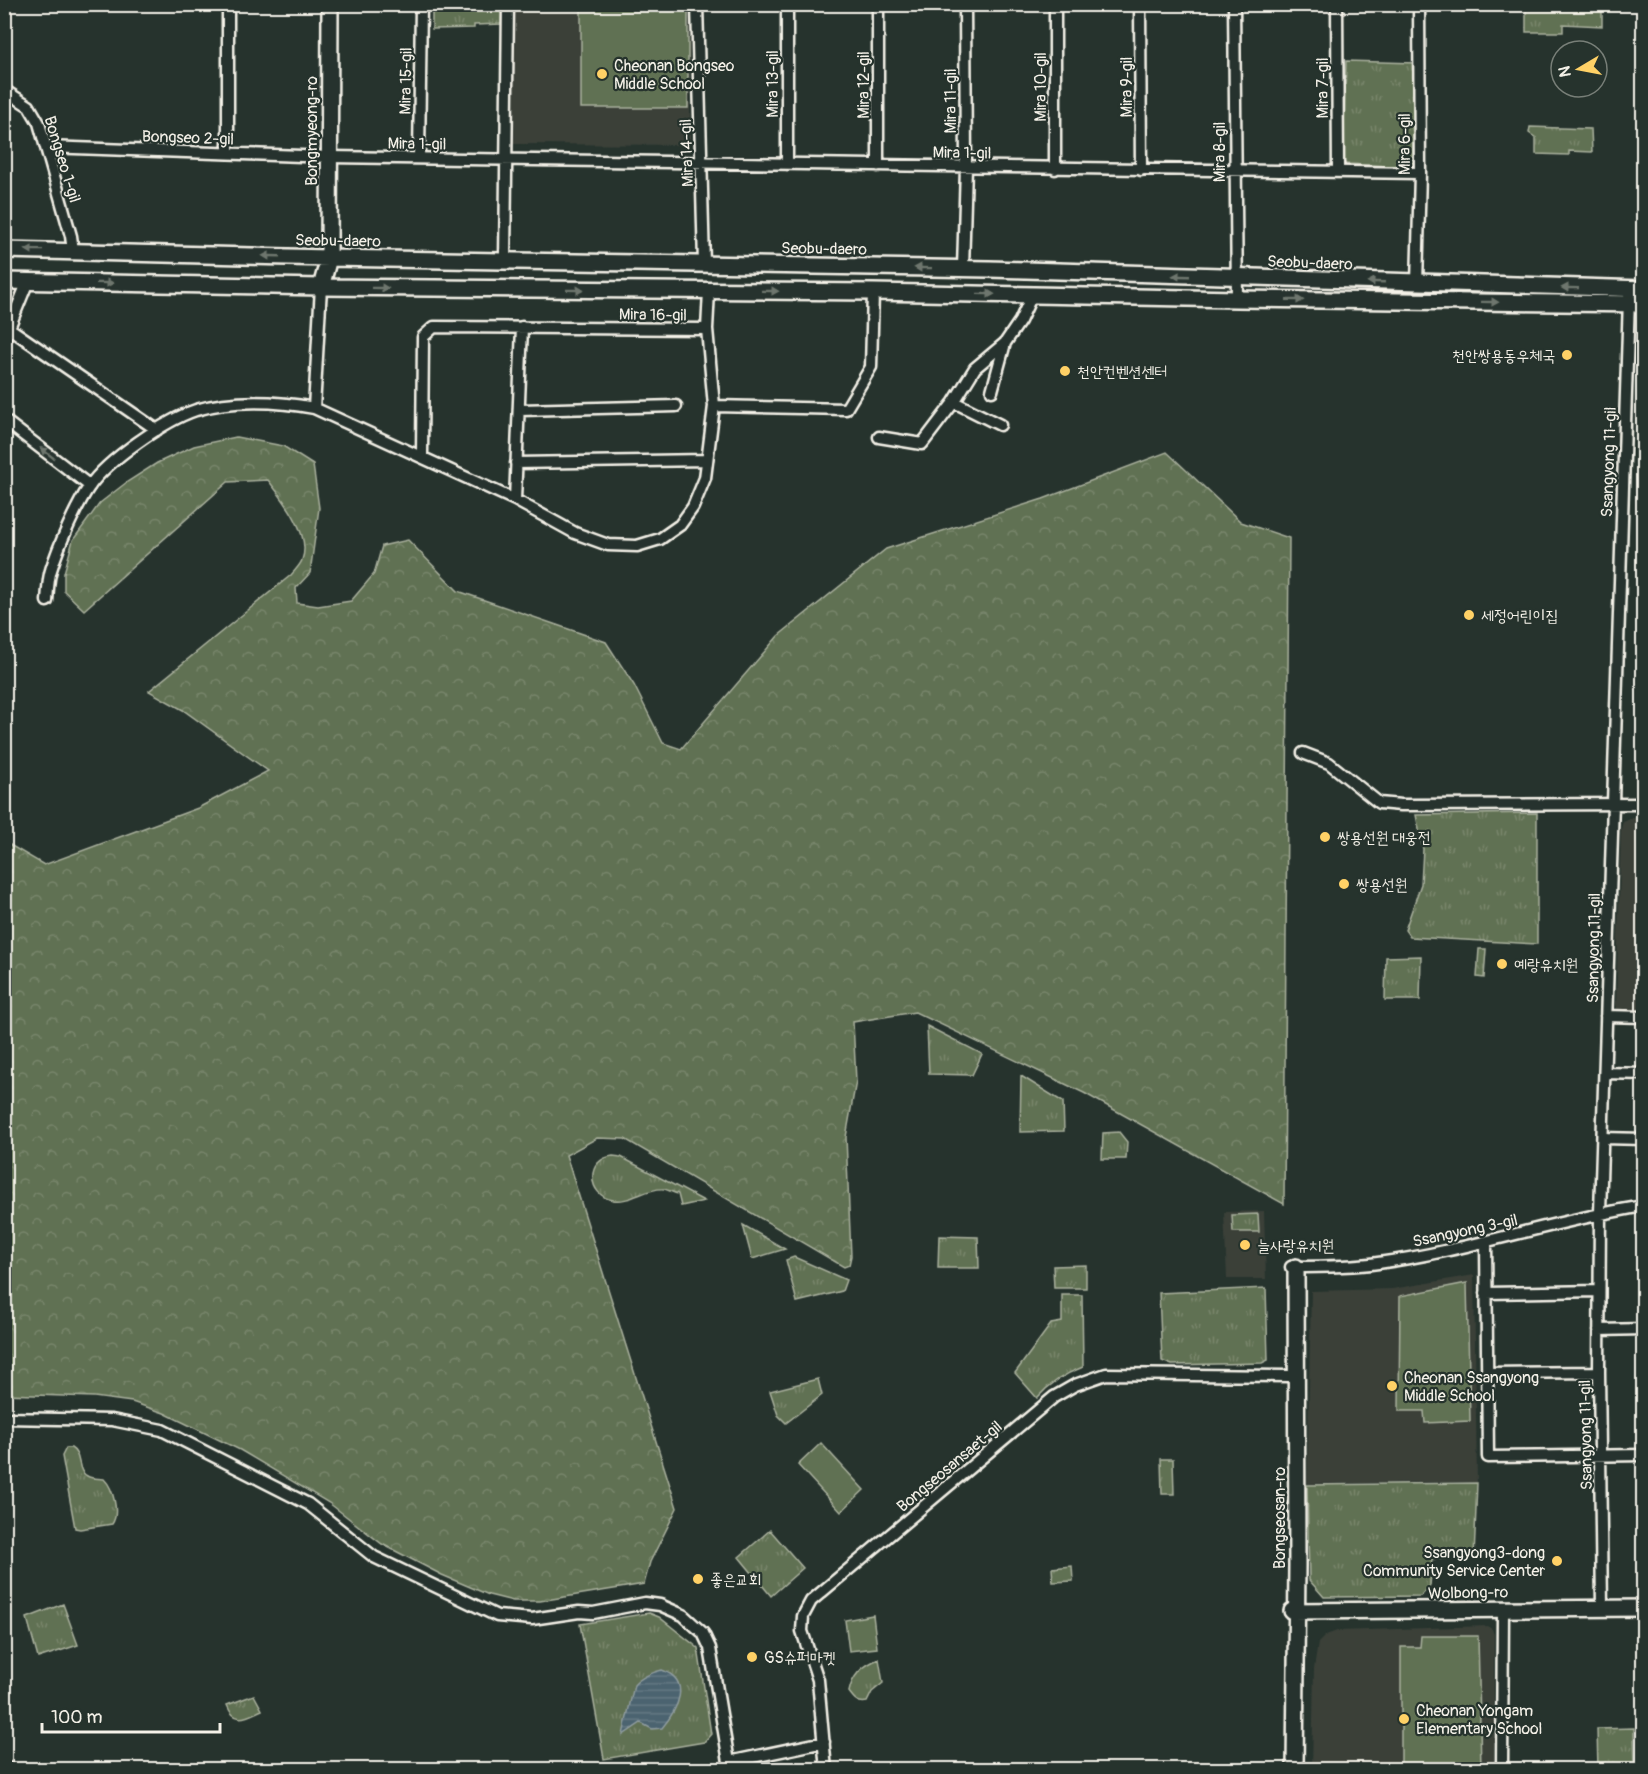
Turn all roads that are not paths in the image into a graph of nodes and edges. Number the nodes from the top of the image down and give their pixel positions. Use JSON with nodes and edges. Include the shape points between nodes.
{"nodes":[{"id":1,"x":228,"y":4,"type":"edge"},
{"id":2,"x":330,"y":4,"type":"edge"},
{"id":3,"x":421,"y":4,"type":"edge"},
{"id":4,"x":508,"y":4,"type":"edge"},
{"id":5,"x":697,"y":4,"type":"edge"},
{"id":6,"x":787,"y":4,"type":"edge"},
{"id":7,"x":878,"y":4,"type":"edge"},
{"id":8,"x":965,"y":4,"type":"edge"},
{"id":9,"x":1055,"y":4,"type":"edge"},
{"id":10,"x":1140,"y":4,"type":"edge"},
{"id":11,"x":1234,"y":4,"type":"edge"},
{"id":12,"x":1337,"y":4,"type":"edge"},
{"id":13,"x":1419,"y":4,"type":"edge"},
{"id":14,"x":4,"y":90,"type":"edge"},
{"id":15,"x":46,"y":147,"type":"junction"},
{"id":16,"x":228,"y":153,"type":"junction"},
{"id":17,"x":329,"y":157,"type":"junction"},
{"id":18,"x":419,"y":157,"type":"junction"},
{"id":19,"x":505,"y":160,"type":"junction"},
{"id":20,"x":701,"y":163,"type":"junction"},
{"id":21,"x":787,"y":164,"type":"junction"},
{"id":22,"x":878,"y":166,"type":"junction"},
{"id":23,"x":966,"y":167,"type":"junction"},
{"id":24,"x":1055,"y":169,"type":"junction"},
{"id":25,"x":1141,"y":170,"type":"junction"},
{"id":26,"x":1234,"y":170,"type":"junction"},
{"id":27,"x":1338,"y":172,"type":"junction"},
{"id":28,"x":1420,"y":173,"type":"junction"},
{"id":29,"x":4,"y":250,"type":"edge"},
{"id":30,"x":73,"y":251,"type":"junction"},
{"id":31,"x":329,"y":258,"type":"junction"},
{"id":32,"x":505,"y":260,"type":"junction"},
{"id":33,"x":704,"y":264,"type":"junction"},
{"id":34,"x":963,"y":268,"type":"junction"},
{"id":35,"x":1237,"y":278,"type":"junction"},
{"id":36,"x":4,"y":281,"type":"edge"},
{"id":37,"x":28,"y":281,"type":"junction"},
{"id":38,"x":1417,"y":284,"type":"junction"},
{"id":39,"x":321,"y":287,"type":"junction"},
{"id":40,"x":709,"y":291,"type":"junction"},
{"id":41,"x":873,"y":292,"type":"junction"},
{"id":42,"x":1032,"y":295,"type":"junction"},
{"id":43,"x":1636,"y":296,"type":"edge"},
{"id":44,"x":1237,"y":299,"type":"junction"},
{"id":45,"x":522,"y":327,"type":"junction"},
{"id":46,"x":9,"y":328,"type":"junction"},
{"id":47,"x":707,"y":329,"type":"junction"},
{"id":48,"x":4,"y":340,"type":"edge"},
{"id":49,"x":1005,"y":343,"type":"junction"},
{"id":50,"x":992,"y":390,"type":"dead end"},
{"id":51,"x":954,"y":402,"type":"junction"},
{"id":52,"x":676,"y":406,"type":"dead end"},
{"id":53,"x":714,"y":406,"type":"junction"},
{"id":54,"x":314,"y":408,"type":"junction"},
{"id":55,"x":519,"y":410,"type":"junction"},
{"id":56,"x":4,"y":420,"type":"edge"},
{"id":57,"x":1000,"y":425,"type":"dead end"},
{"id":58,"x":157,"y":430,"type":"junction"},
{"id":59,"x":879,"y":437,"type":"dead end"},
{"id":60,"x":422,"y":456,"type":"junction"},
{"id":61,"x":707,"y":460,"type":"junction"},
{"id":62,"x":516,"y":463,"type":"junction"},
{"id":63,"x":90,"y":486,"type":"junction"},
{"id":64,"x":515,"y":500,"type":"junction"},
{"id":65,"x":47,"y":601,"type":"dead end"},
{"id":66,"x":1303,"y":753,"type":"dead end"},
{"id":67,"x":1611,"y":804,"type":"junction"},
{"id":68,"x":1644,"y":804,"type":"edge"},
{"id":69,"x":1606,"y":1016,"type":"junction"},
{"id":70,"x":1644,"y":1017,"type":"edge"},
{"id":71,"x":1605,"y":1073,"type":"junction"},
{"id":72,"x":1644,"y":1074,"type":"edge"},
{"id":73,"x":1603,"y":1138,"type":"junction"},
{"id":74,"x":1644,"y":1139,"type":"edge"},
{"id":75,"x":1644,"y":1206,"type":"edge"},
{"id":76,"x":1600,"y":1213,"type":"junction"},
{"id":77,"x":1486,"y":1242,"type":"junction"},
{"id":78,"x":1293,"y":1267,"type":"junction"},
{"id":79,"x":1599,"y":1291,"type":"junction"},
{"id":80,"x":1486,"y":1293,"type":"junction"},
{"id":81,"x":1644,"y":1329,"type":"edge"},
{"id":82,"x":1599,"y":1330,"type":"junction"},
{"id":83,"x":1599,"y":1372,"type":"junction"},
{"id":84,"x":1487,"y":1373,"type":"junction"},
{"id":85,"x":1290,"y":1376,"type":"junction"},
{"id":86,"x":4,"y":1418,"type":"edge"},
{"id":87,"x":1601,"y":1455,"type":"junction"},
{"id":88,"x":1644,"y":1455,"type":"edge"},
{"id":89,"x":1602,"y":1608,"type":"junction"},
{"id":90,"x":1644,"y":1608,"type":"edge"},
{"id":91,"x":1503,"y":1609,"type":"junction"},
{"id":92,"x":1294,"y":1611,"type":"junction"},
{"id":93,"x":824,"y":1742,"type":"junction"},
{"id":94,"x":4,"y":1766,"type":"edge"},
{"id":95,"x":729,"y":1766,"type":"edge"},
{"id":96,"x":11,"y":1770,"type":"edge"},
{"id":97,"x":826,"y":1770,"type":"edge"},
{"id":98,"x":1289,"y":1770,"type":"edge"},
{"id":99,"x":1295,"y":1770,"type":"edge"},
{"id":100,"x":1502,"y":1770,"type":"edge"}],
"edges":[{"from":1,"to":16,"type":"street"},
{"from":2,"to":17,"type":"main road","name":"Bongmyeong-ro"},
{"from":3,"to":18,"type":"street","name":"Mira 15-gil"},
{"from":4,"to":19,"type":"street"},
{"from":5,"to":20,"type":"street","name":"Mira 14-gil"},
{"from":6,"to":21,"type":"street","name":"Mira 13-gil"},
{"from":7,"to":22,"type":"street","name":"Mira 12-gil"},
{"from":8,"to":23,"type":"street","name":"Mira 11-gil"},
{"from":9,"to":24,"type":"street","name":"Mira 10-gil"},
{"from":10,"to":25,"type":"street","name":"Mira 9-gil"},
{"from":11,"to":26,"type":"street","name":"Mira 8-gil"},
{"from":12,"to":27,"type":"street","name":"Mira 7-gil"},
{"from":13,"to":28,"type":"street","name":"Mira 6-gil"},
{"from":14,"to":15,"type":"street","name":"Bongseo 1-gil","via":[[29,106]]},
{"from":15,"to":16,"type":"street","name":"Bongseo 2-gil"},
{"from":15,"to":30,"type":"street","name":"Bongseo 1-gil"},
{"from":16,"to":17,"type":"street","name":"Bongseo 2-gil"},
{"from":17,"to":18,"type":"street","name":"Mira 1-gil"},
{"from":17,"to":31,"type":"main road","name":"Bongmyeong-ro"},
{"from":18,"to":19,"type":"street","name":"Mira 1-gil"},
{"from":19,"to":20,"type":"street","name":"Mira 1-gil"},
{"from":19,"to":32,"type":"street"},
{"from":20,"to":21,"type":"street","name":"Mira 1-gil"},
{"from":20,"to":33,"type":"street","name":"Mira 14-gil"},
{"from":21,"to":22,"type":"street","name":"Mira 1-gil"},
{"from":22,"to":23,"type":"street","name":"Mira 1-gil"},
{"from":23,"to":24,"type":"street","name":"Mira 1-gil"},
{"from":23,"to":34,"type":"street","name":"Mira 11-gil"},
{"from":24,"to":25,"type":"street","name":"Mira 1-gil"},
{"from":25,"to":26,"type":"street","name":"Mira 1-gil"},
{"from":26,"to":27,"type":"street","name":"Mira 1-gil"},
{"from":26,"to":35,"type":"street","name":"Mira 8-gil"},
{"from":27,"to":28,"type":"street","name":"Mira 1-gil"},
{"from":28,"to":38,"type":"street","name":"Mira 6-gil"},
{"from":30,"to":29,"type":"main road","name":"Seobu-daero","one_way":true},
{"from":31,"to":30,"type":"main road","name":"Seobu-daero","one_way":true},
{"from":31,"to":32,"type":"main road","name":"Seobu-daero"},
{"from":31,"to":39,"type":"main road","name":"Bongmyeong-ro"},
{"from":32,"to":33,"type":"main road","name":"Seobu-daero"},
{"from":34,"to":33,"type":"main road","name":"Seobu-daero","one_way":true},
{"from":35,"to":34,"type":"main road","name":"Seobu-daero","one_way":true},
{"from":38,"to":35,"type":"main road","name":"Seobu-daero","one_way":true},
{"from":35,"to":44,"type":"street","name":"Mira 8-gil"},
{"from":36,"to":37,"type":"main road"},
{"from":37,"to":39,"type":"main road","one_way":true},
{"from":37,"to":46,"type":"street"},
{"from":43,"to":38,"type":"main road","name":"Seobu-daero","one_way":true},
{"from":39,"to":40,"type":"main road","one_way":true},
{"from":39,"to":54,"type":"street"},
{"from":40,"to":41,"type":"main road","one_way":true},
{"from":40,"to":47,"type":"street"},
{"from":41,"to":42,"type":"main road","one_way":true},
{"from":41,"to":53,"type":"street","via":[[871,367],[846,409]]},
{"from":42,"to":44,"type":"main road"},
{"from":42,"to":49,"type":"street"},
{"from":44,"to":43,"type":"main road","one_way":true},
{"from":43,"to":67,"type":"street","name":"Ssangyong 11-gil"},
{"from":45,"to":47,"type":"street","name":"Mira 16-gil"},
{"from":45,"to":55,"type":"street"},
{"from":45,"to":60,"type":"street","name":"Mira 16-gil","via":[[434,327],[423,337]]},
{"from":46,"to":48,"type":"street"},
{"from":46,"to":58,"type":"street"},
{"from":47,"to":53,"type":"street","name":"Mira 16-gil"},
{"from":49,"to":50,"type":"street"},
{"from":49,"to":51,"type":"street","via":[[975,368]]},
{"from":51,"to":57,"type":"street"},
{"from":51,"to":59,"type":"street","via":[[922,444]]},
{"from":52,"to":55,"type":"street"},
{"from":53,"to":61,"type":"street","name":"Mira 16-gil"},
{"from":54,"to":58,"type":"street","name":"Mira 16-gil","via":[[291,403],[242,402],[196,410]]},
{"from":54,"to":60,"type":"street","name":"Mira 16-gil"},
{"from":55,"to":62,"type":"street"},
{"from":63,"to":56,"type":"street","one_way":true},
{"from":58,"to":63,"type":"street","name":"Mira 16-gil","via":[[115,460]]},
{"from":60,"to":64,"type":"street","name":"Mira 16-gil"},
{"from":61,"to":62,"type":"street"},
{"from":61,"to":64,"type":"street","name":"Mira 16-gil","via":[[705,478],[693,507],[680,525],[660,539],[637,546],[608,545],[575,533]]},
{"from":62,"to":64,"type":"street"},
{"from":63,"to":65,"type":"street","name":"Mira 16-gil","via":[[50,571]]},
{"from":66,"to":67,"type":"street","via":[[1329,763],[1379,803]]},
{"from":67,"to":68,"type":"street"},
{"from":67,"to":69,"type":"street","name":"Ssangyong 11-gil"},
{"from":69,"to":70,"type":"street"},
{"from":69,"to":71,"type":"street","name":"Ssangyong 11-gil"},
{"from":71,"to":72,"type":"street"},
{"from":71,"to":73,"type":"street","name":"Ssangyong 11-gil"},
{"from":73,"to":74,"type":"street"},
{"from":73,"to":76,"type":"street","name":"Ssangyong 11-gil"},
{"from":75,"to":76,"type":"street","name":"Ssangyong 3-gil"},
{"from":76,"to":77,"type":"street","name":"Ssangyong 3-gil"},
{"from":76,"to":79,"type":"street","name":"Ssangyong 11-gil"},
{"from":77,"to":78,"type":"street","name":"Ssangyong 3-gil","via":[[1380,1263]]},
{"from":77,"to":80,"type":"street"},
{"from":78,"to":85,"type":"main road","name":"Bongseosan-ro"},
{"from":78,"to":92,"type":"main road","name":"Bongseosan-ro"},
{"from":79,"to":80,"type":"street"},
{"from":79,"to":82,"type":"street","name":"Ssangyong 11-gil"},
{"from":80,"to":84,"type":"street"},
{"from":81,"to":82,"type":"street"},
{"from":82,"to":83,"type":"street","name":"Ssangyong 11-gil"},
{"from":83,"to":84,"type":"street"},
{"from":83,"to":87,"type":"street","name":"Ssangyong 11-gil"},
{"from":84,"to":87,"type":"street","via":[[1488,1457]]},
{"from":85,"to":92,"type":"main road","name":"Bongseosan-ro"},
{"from":85,"to":93,"type":"street","name":"Bongseosansaet-gil","via":[[1106,1374],[1054,1397],[811,1601],[801,1631],[818,1680]]},
{"from":86,"to":95,"type":"street","via":[[112,1420],[162,1430],[309,1504],[374,1557],[497,1616],[532,1619],[645,1603],[683,1615],[703,1633],[710,1648]]},
{"from":87,"to":88,"type":"street"},
{"from":87,"to":89,"type":"street","name":"Ssangyong 11-gil"},
{"from":89,"to":90,"type":"main road","name":"Wolbong-ro"},
{"from":89,"to":91,"type":"main road","name":"Wolbong-ro"},
{"from":91,"to":92,"type":"main road","name":"Wolbong-ro"},
{"from":91,"to":100,"type":"street"},
{"from":92,"to":98,"type":"main road","name":"Bongseosan-ro"},
{"from":92,"to":99,"type":"main road","name":"Bongseosan-ro"},
{"from":93,"to":95,"type":"street"},
{"from":93,"to":97,"type":"street","name":"Bongseosansaet-gil"},
{"from":94,"to":96,"type":"street"}]}
